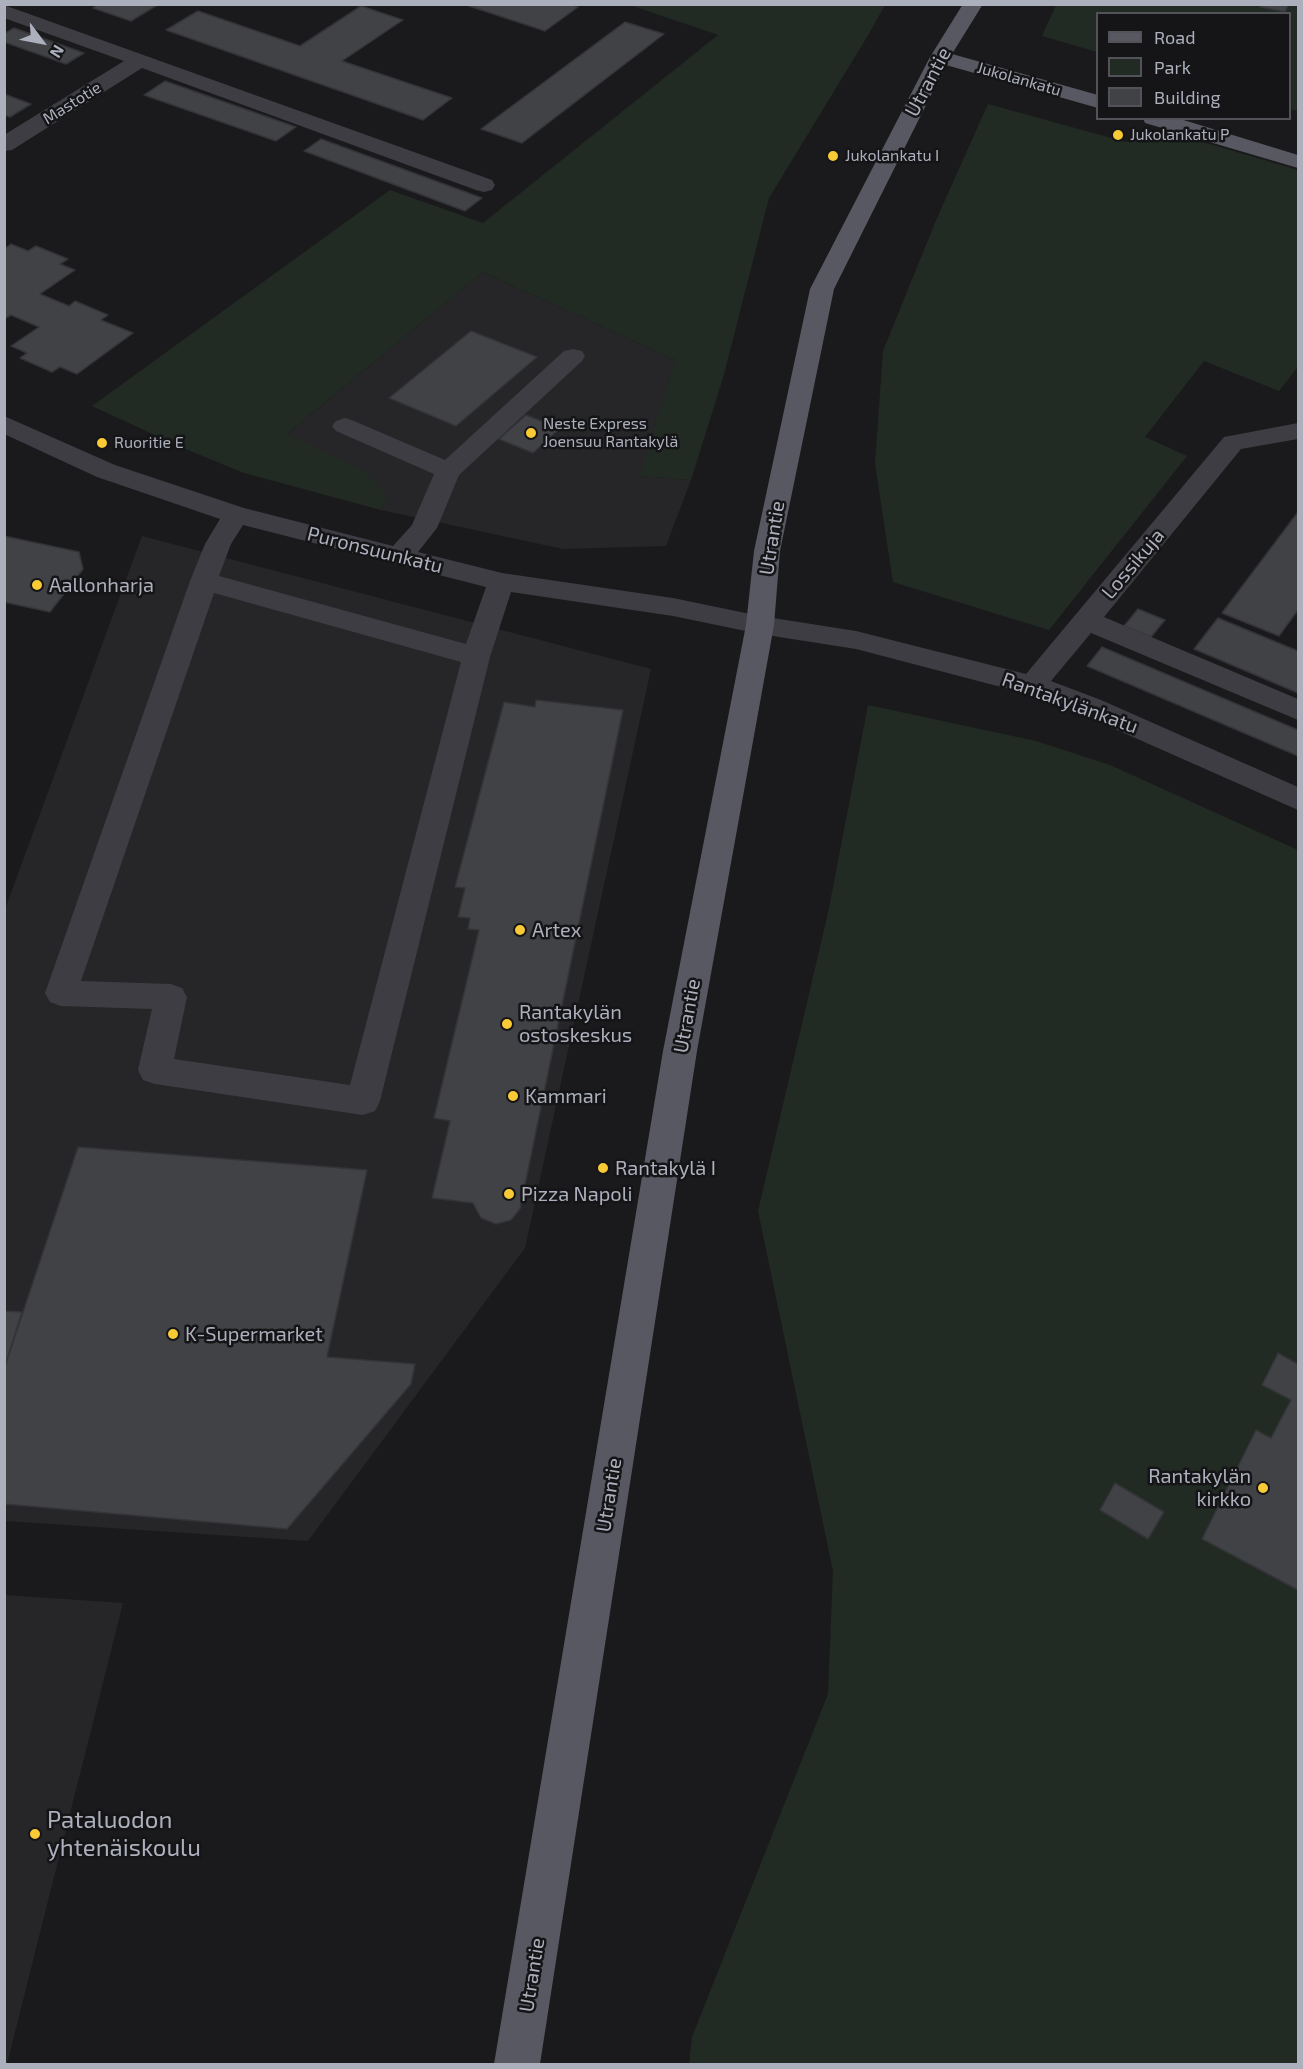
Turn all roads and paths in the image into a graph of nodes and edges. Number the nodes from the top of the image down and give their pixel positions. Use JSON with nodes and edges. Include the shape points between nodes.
{"nodes":[{"id":1,"x":974,"y":4,"type":"edge"},
{"id":2,"x":4,"y":11,"type":"edge"},
{"id":3,"x":940,"y":57,"type":"junction"},
{"id":4,"x":140,"y":60,"type":"junction"},
{"id":5,"x":1096,"y":101,"type":"edge"},
{"id":6,"x":1160,"y":120,"type":"edge"},
{"id":7,"x":4,"y":145,"type":"edge"},
{"id":8,"x":1299,"y":162,"type":"edge"},
{"id":9,"x":484,"y":185,"type":"dead end"},
{"id":10,"x":573,"y":356,"type":"dead end"},
{"id":11,"x":4,"y":424,"type":"edge"},
{"id":12,"x":345,"y":426,"type":"dead end"},
{"id":13,"x":1299,"y":431,"type":"edge"},
{"id":14,"x":448,"y":471,"type":"junction"},
{"id":15,"x":236,"y":515,"type":"junction"},
{"id":16,"x":399,"y":556,"type":"junction"},
{"id":17,"x":204,"y":581,"type":"junction"},
{"id":18,"x":502,"y":582,"type":"junction"},
{"id":19,"x":1086,"y":620,"type":"junction"},
{"id":20,"x":760,"y":625,"type":"junction"},
{"id":21,"x":477,"y":657,"type":"junction"},
{"id":22,"x":1032,"y":685,"type":"junction"},
{"id":23,"x":1299,"y":710,"type":"edge"},
{"id":24,"x":1299,"y":799,"type":"edge"},
{"id":25,"x":517,"y":2064,"type":"edge"}],
"edges":[{"from":1,"to":3,"type":"main road","name":"Utrantie"},
{"from":2,"to":4,"type":"street"},
{"from":3,"to":5,"type":"main road","name":"Jukolankatu"},
{"from":3,"to":20,"type":"main road","name":"Utrantie","via":[[822,289],[767,551]]},
{"from":4,"to":7,"type":"street","name":"Mastotie"},
{"from":4,"to":9,"type":"street"},
{"from":6,"to":8,"type":"main road"},
{"from":10,"to":14,"type":"street"},
{"from":11,"to":15,"type":"street","name":"Puronsuunkatu","via":[[106,471]]},
{"from":12,"to":14,"type":"street"},
{"from":13,"to":19,"type":"street","name":"Lossikuja","via":[[1233,443]]},
{"from":14,"to":16,"type":"street","via":[[424,528]]},
{"from":15,"to":16,"type":"street","name":"Puronsuunkatu"},
{"from":15,"to":17,"type":"street","via":[[218,544]]},
{"from":16,"to":18,"type":"street","name":"Puronsuunkatu"},
{"from":17,"to":21,"type":"street"},
{"from":17,"to":21,"type":"street","via":[[61,993],[171,997],[155,1070],[363,1101]]},
{"from":18,"to":20,"type":"street","name":"Puronsuunkatu","via":[[674,607]]},
{"from":18,"to":21,"type":"street"},
{"from":19,"to":22,"type":"street","name":"Lossikuja"},
{"from":19,"to":23,"type":"street"},
{"from":20,"to":22,"type":"street","name":"Rantakylänkatu","via":[[856,640]]},
{"from":20,"to":25,"type":"main road","name":"Utrantie","via":[[680,1051]]},
{"from":22,"to":24,"type":"street","name":"Rantakylänkatu"}]}
